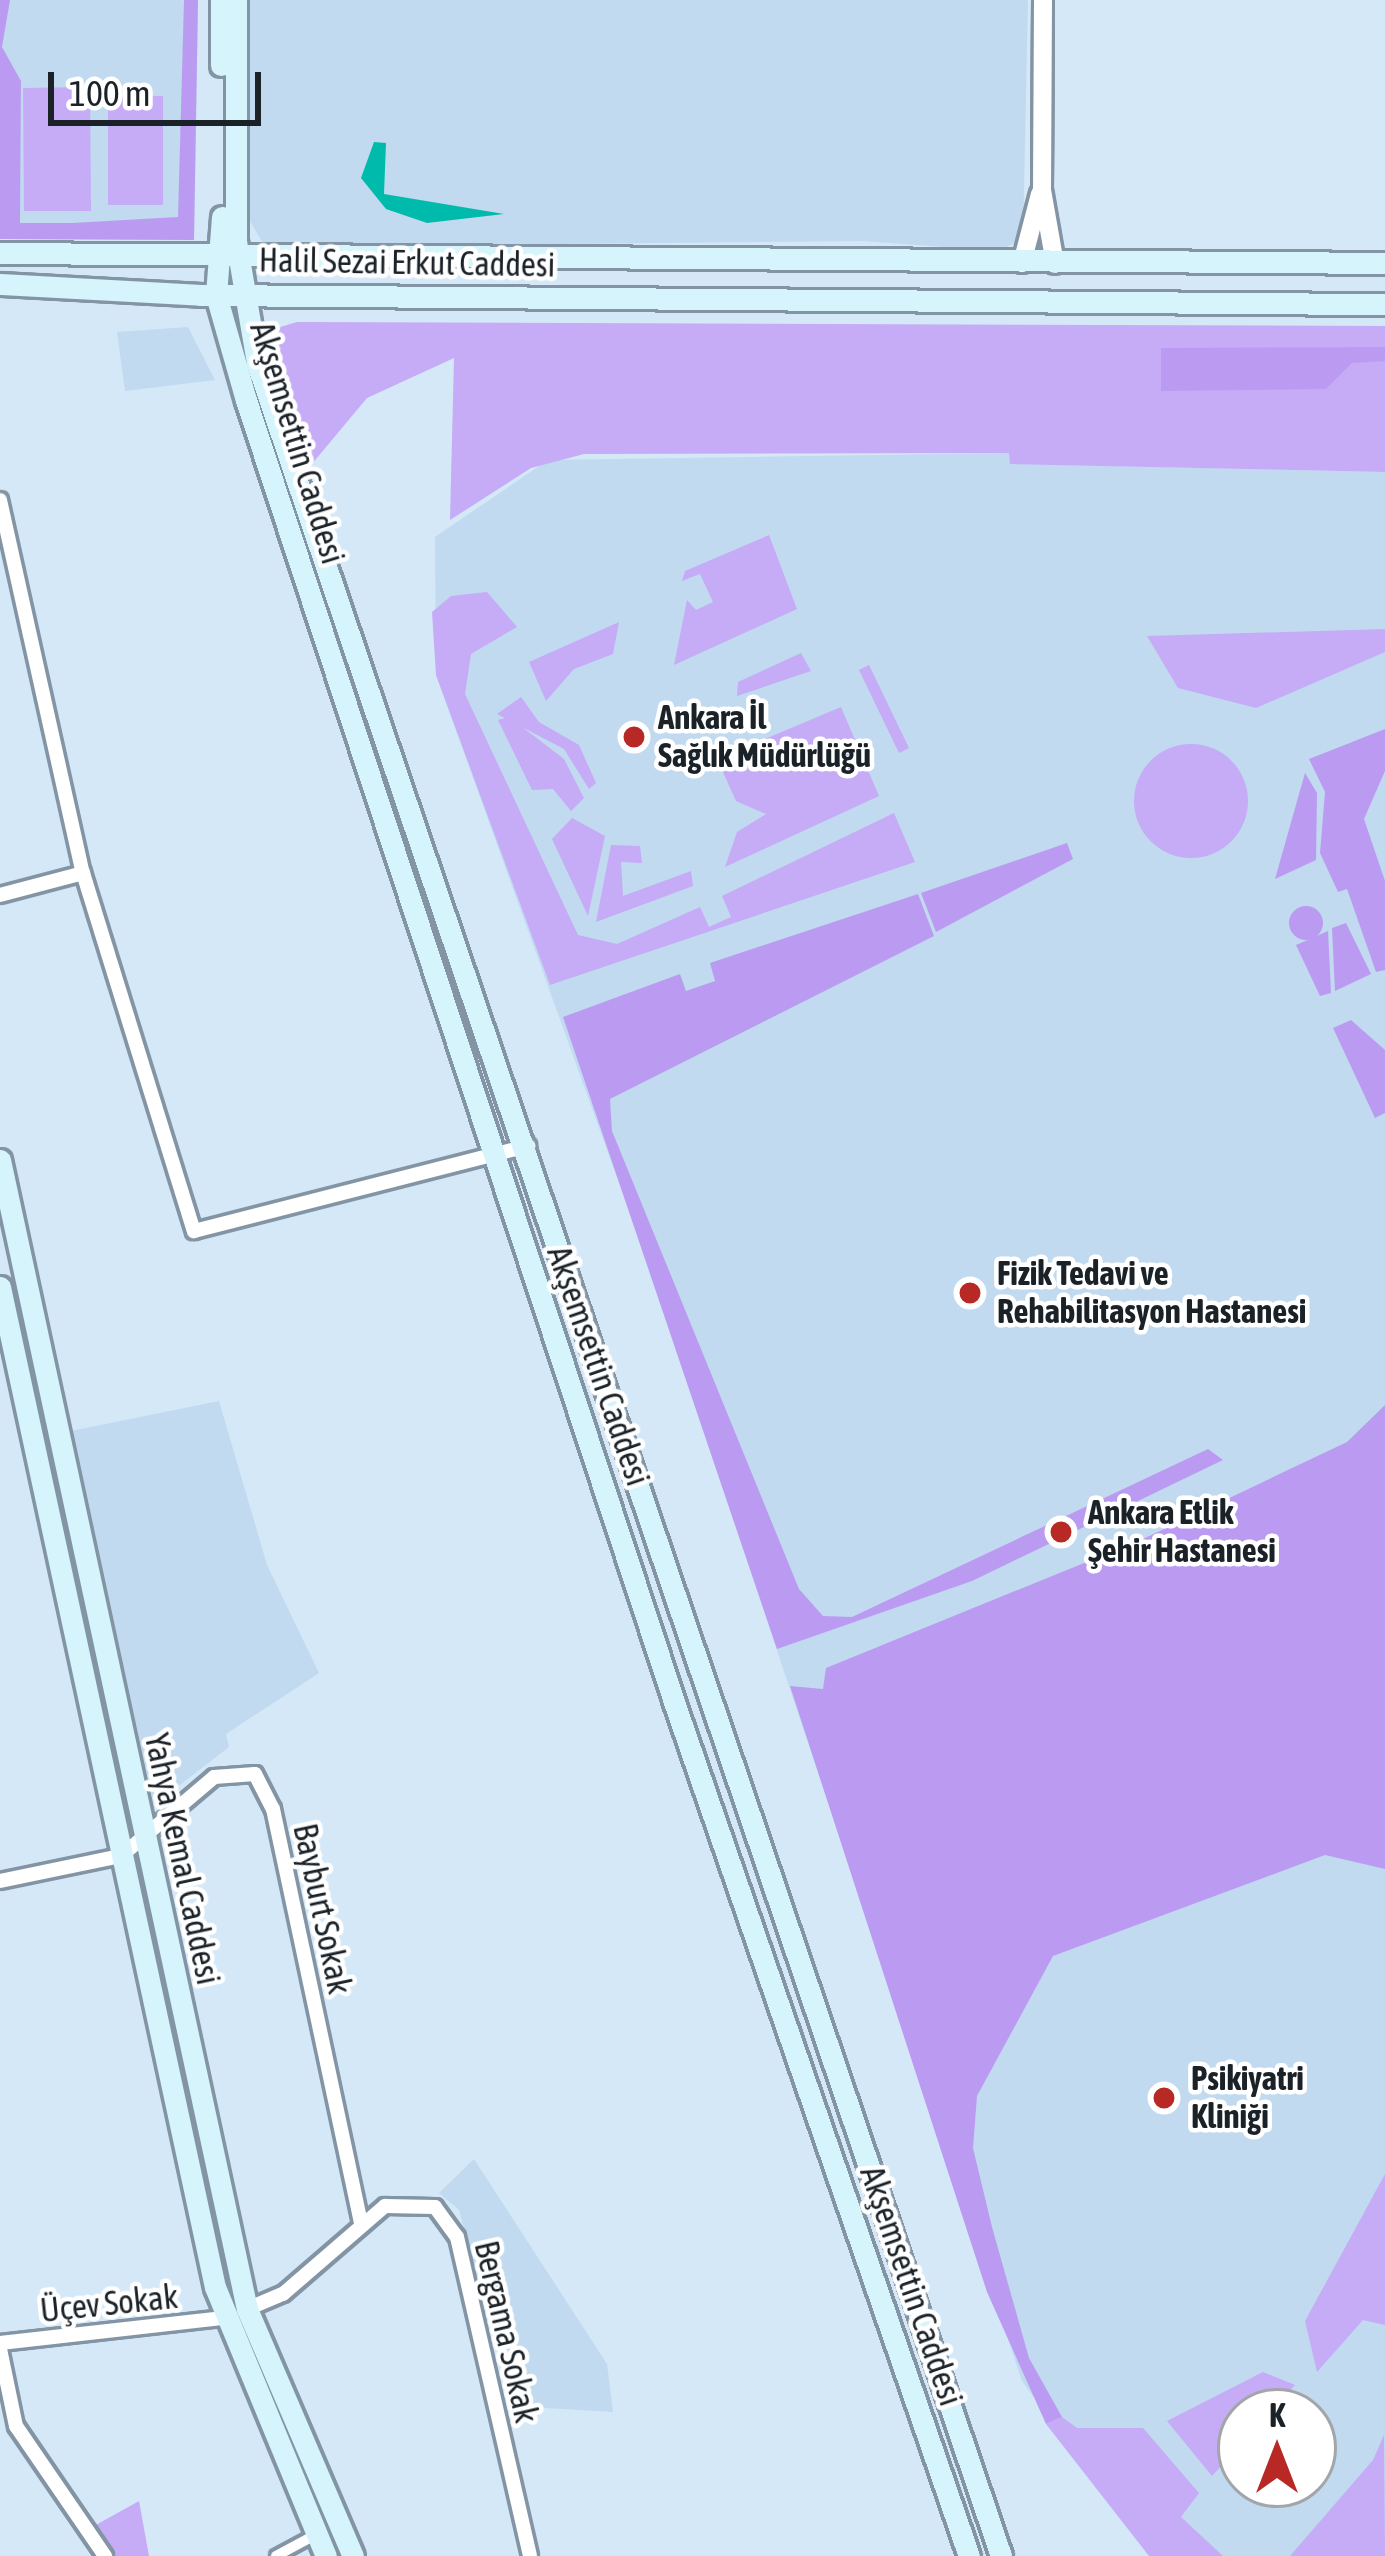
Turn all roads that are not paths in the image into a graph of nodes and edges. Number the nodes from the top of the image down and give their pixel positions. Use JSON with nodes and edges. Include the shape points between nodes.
{"nodes":[{"id":1,"x":221,"y":0,"type":"edge"},
{"id":2,"x":236,"y":0,"type":"edge"},
{"id":3,"x":1043,"y":0,"type":"edge"},
{"id":4,"x":1042,"y":190,"type":"junction"},
{"id":5,"x":0,"y":254,"type":"edge"},
{"id":6,"x":216,"y":260,"type":"junction"},
{"id":7,"x":243,"y":260,"type":"junction"},
{"id":8,"x":1022,"y":263,"type":"junction"},
{"id":9,"x":1385,"y":263,"type":"edge"},
{"id":10,"x":1055,"y":264,"type":"junction"},
{"id":11,"x":0,"y":284,"type":"edge"},
{"id":12,"x":216,"y":295,"type":"junction"},
{"id":13,"x":243,"y":295,"type":"junction"},
{"id":14,"x":1020,"y":304,"type":"junction"},
{"id":15,"x":1050,"y":304,"type":"junction"},
{"id":16,"x":1385,"y":304,"type":"edge"},
{"id":17,"x":0,"y":500,"type":"edge"},
{"id":18,"x":83,"y":873,"type":"junction"},
{"id":19,"x":0,"y":895,"type":"edge"},
{"id":20,"x":528,"y":1146,"type":"junction"},
{"id":21,"x":491,"y":1156,"type":"junction"},
{"id":22,"x":0,"y":1160,"type":"edge"},
{"id":23,"x":1,"y":1294,"type":"edge"},
{"id":24,"x":143,"y":1835,"type":"junction"},
{"id":25,"x":121,"y":1856,"type":"junction"},
{"id":26,"x":0,"y":1881,"type":"edge"},
{"id":27,"x":362,"y":2223,"type":"junction"},
{"id":28,"x":247,"y":2309,"type":"junction"},
{"id":29,"x":224,"y":2318,"type":"junction"},
{"id":30,"x":0,"y":2346,"type":"edge"},
{"id":31,"x":317,"y":2534,"type":"junction"},
{"id":32,"x":105,"y":2556,"type":"edge"},
{"id":33,"x":276,"y":2556,"type":"edge"},
{"id":34,"x":326,"y":2556,"type":"edge"},
{"id":35,"x":353,"y":2556,"type":"edge"},
{"id":36,"x":530,"y":2556,"type":"edge"},
{"id":37,"x":969,"y":2556,"type":"edge"},
{"id":38,"x":1001,"y":2556,"type":"edge"}],
"edges":[{"from":1,"to":6,"type":"main road"},
{"from":2,"to":7,"type":"main road"},
{"from":3,"to":4,"type":"street"},
{"from":4,"to":8,"type":"street"},
{"from":4,"to":10,"type":"street"},
{"from":5,"to":6,"type":"main road","name":"Halil Sezai Erkut Caddesi"},
{"from":6,"to":7,"type":"main road"},
{"from":6,"to":12,"type":"main road","name":"Halil Sezai Erkut Caddesi"},
{"from":7,"to":8,"type":"main road","name":"Halil Sezai Erkut Caddesi"},
{"from":7,"to":13,"type":"main road","name":"Halil Sezai Erkut Caddesi"},
{"from":8,"to":10,"type":"main road","name":"Halil Sezai Erkut Caddesi"},
{"from":8,"to":14,"type":"main road","via":[[1012,281]]},
{"from":9,"to":10,"type":"main road","name":"Halil Sezai Erkut Caddesi"},
{"from":10,"to":15,"type":"main road","via":[[1063,284]]},
{"from":11,"to":12,"type":"main road","name":"Halil Sezai Erkut Caddesi"},
{"from":12,"to":13,"type":"main road","name":"Akşemsettin Caddesi"},
{"from":12,"to":21,"type":"main road","name":"Akşemsettin Caddesi"},
{"from":13,"to":14,"type":"main road","name":"Halil Sezai Erkut Caddesi"},
{"from":13,"to":20,"type":"main road","name":"Akşemsettin Caddesi","via":[[279,431]]},
{"from":14,"to":15,"type":"main road","name":"Halil Sezai Erkut Caddesi"},
{"from":15,"to":16,"type":"main road","name":"Halil Sezai Erkut Caddesi"},
{"from":17,"to":18,"type":"street"},
{"from":18,"to":19,"type":"street"},
{"from":18,"to":21,"type":"street","via":[[194,1231]]},
{"from":20,"to":21,"type":"street"},
{"from":20,"to":38,"type":"main road","name":"Akşemsettin Caddesi","via":[[754,1852]]},
{"from":21,"to":37,"type":"main road","name":"Akşemsettin Caddesi"},
{"from":22,"to":24,"type":"main road","name":"Yahya Kemal Caddesi"},
{"from":23,"to":25,"type":"main road","name":"Yahya Kemal Caddesi"},
{"from":24,"to":25,"type":"street","name":"Bayburt Sokak"},
{"from":24,"to":27,"type":"street","name":"Bayburt Sokak","via":[[230,1768],[263,1786]]},
{"from":24,"to":28,"type":"main road","name":"Yahya Kemal Caddesi"},
{"from":25,"to":26,"type":"street"},
{"from":25,"to":29,"type":"main road","name":"Yahya Kemal Caddesi"},
{"from":27,"to":28,"type":"street","name":"Bergama Sokak","via":[[283,2294]]},
{"from":27,"to":36,"type":"street","name":"Bergama Sokak","via":[[409,2200],[435,2206],[458,2237]]},
{"from":28,"to":29,"type":"street"},
{"from":28,"to":35,"type":"main road","name":"Yahya Kemal Caddesi"},
{"from":29,"to":30,"type":"street","name":"Üçev Sokak"},
{"from":29,"to":31,"type":"main road","name":"Yahya Kemal Caddesi"},
{"from":30,"to":32,"type":"street","via":[[16,2426]]},
{"from":31,"to":33,"type":"street"},
{"from":31,"to":34,"type":"main road","name":"Yahya Kemal Caddesi"}]}
